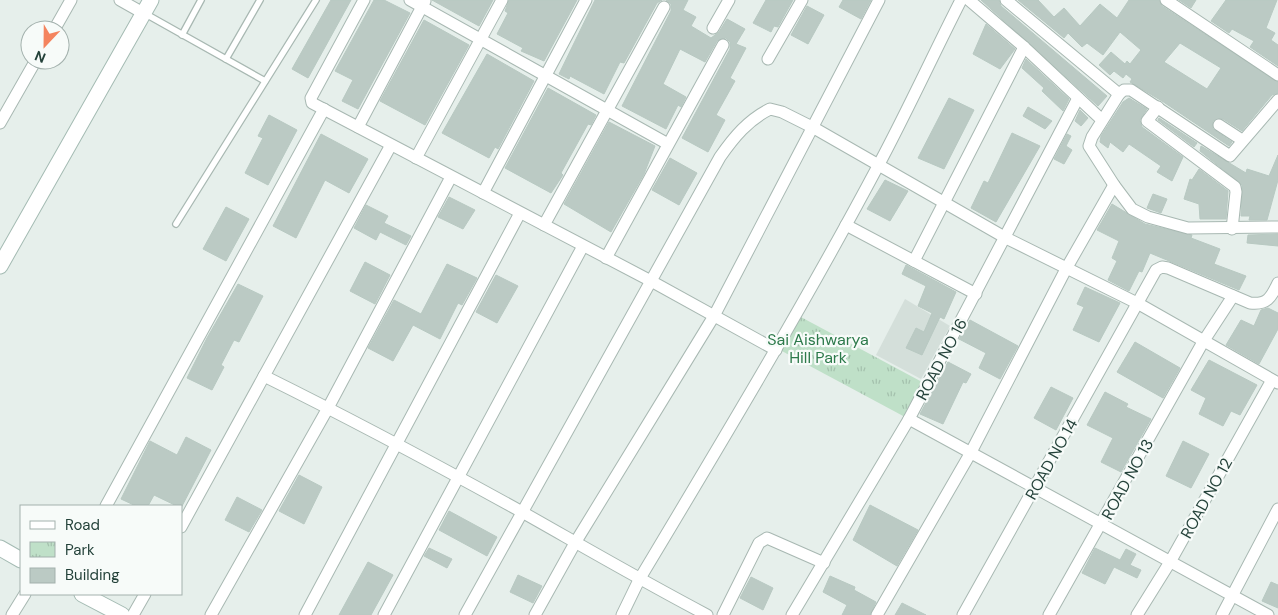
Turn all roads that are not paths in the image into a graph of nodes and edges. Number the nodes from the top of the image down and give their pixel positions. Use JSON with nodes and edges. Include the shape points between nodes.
{"nodes":[{"id":1,"x":71,"y":0,"type":"edge"},
{"id":2,"x":120,"y":0,"type":"edge"},
{"id":3,"x":201,"y":0,"type":"edge"},
{"id":4,"x":260,"y":0,"type":"edge"},
{"id":5,"x":316,"y":0,"type":"edge"},
{"id":6,"x":364,"y":0,"type":"edge"},
{"id":7,"x":410,"y":0,"type":"edge"},
{"id":8,"x":502,"y":0,"type":"edge"},
{"id":9,"x":586,"y":0,"type":"edge"},
{"id":10,"x":729,"y":0,"type":"edge"},
{"id":11,"x":802,"y":0,"type":"edge"},
{"id":12,"x":879,"y":0,"type":"edge"},
{"id":13,"x":961,"y":0,"type":"edge"},
{"id":14,"x":969,"y":0,"type":"edge"},
{"id":15,"x":1006,"y":0,"type":"edge"},
{"id":16,"x":1166,"y":0,"type":"edge"},
{"id":17,"x":423,"y":3,"type":"edge"},
{"id":18,"x":147,"y":6,"type":"edge"},
{"id":19,"x":664,"y":7,"type":"dead end"},
{"id":20,"x":60,"y":20,"type":"edge"},
{"id":21,"x":713,"y":28,"type":"dead end"},
{"id":22,"x":182,"y":35,"type":"junction"},
{"id":23,"x":481,"y":39,"type":"junction"},
{"id":24,"x":723,"y":45,"type":"dead end"},
{"id":25,"x":1024,"y":47,"type":"junction"},
{"id":26,"x":768,"y":59,"type":"dead end"},
{"id":27,"x":226,"y":60,"type":"junction"},
{"id":28,"x":30,"y":70,"type":"edge"},
{"id":29,"x":1278,"y":75,"type":"edge"},
{"id":30,"x":546,"y":76,"type":"junction"},
{"id":31,"x":265,"y":81,"type":"junction"},
{"id":32,"x":1119,"y":94,"type":"junction"},
{"id":33,"x":1078,"y":98,"type":"junction"},
{"id":34,"x":1278,"y":100,"type":"edge"},
{"id":35,"x":1158,"y":107,"type":"junction"},
{"id":36,"x":324,"y":109,"type":"junction"},
{"id":37,"x":608,"y":110,"type":"junction"},
{"id":38,"x":1102,"y":120,"type":"junction"},
{"id":39,"x":0,"y":123,"type":"edge"},
{"id":40,"x":1219,"y":125,"type":"dead end"},
{"id":41,"x":358,"y":127,"type":"junction"},
{"id":42,"x":814,"y":128,"type":"junction"},
{"id":43,"x":1242,"y":140,"type":"junction"},
{"id":44,"x":668,"y":144,"type":"junction"},
{"id":45,"x":391,"y":145,"type":"junction"},
{"id":46,"x":416,"y":158,"type":"junction"},
{"id":47,"x":879,"y":165,"type":"junction"},
{"id":48,"x":451,"y":176,"type":"junction"},
{"id":49,"x":1114,"y":185,"type":"junction"},
{"id":50,"x":483,"y":193,"type":"junction"},
{"id":51,"x":943,"y":200,"type":"junction"},
{"id":52,"x":520,"y":213,"type":"junction"},
{"id":53,"x":176,"y":224,"type":"dead end"},
{"id":54,"x":846,"y":225,"type":"junction"},
{"id":55,"x":544,"y":226,"type":"junction"},
{"id":56,"x":1278,"y":227,"type":"edge"},
{"id":57,"x":1232,"y":229,"type":"junction"},
{"id":58,"x":1006,"y":238,"type":"junction"},
{"id":59,"x":5,"y":244,"type":"edge"},
{"id":60,"x":583,"y":246,"type":"junction"},
{"id":61,"x":606,"y":258,"type":"junction"},
{"id":62,"x":914,"y":261,"type":"junction"},
{"id":63,"x":0,"y":266,"type":"edge"},
{"id":64,"x":1066,"y":269,"type":"junction"},
{"id":65,"x":651,"y":281,"type":"junction"},
{"id":66,"x":1278,"y":283,"type":"edge"},
{"id":67,"x":976,"y":294,"type":"junction"},
{"id":68,"x":1233,"y":296,"type":"junction"},
{"id":69,"x":1139,"y":304,"type":"junction"},
{"id":70,"x":714,"y":316,"type":"junction"},
{"id":71,"x":1203,"y":342,"type":"junction"},
{"id":72,"x":776,"y":350,"type":"junction"},
{"id":73,"x":264,"y":376,"type":"junction"},
{"id":74,"x":1275,"y":382,"type":"edge"},
{"id":75,"x":328,"y":408,"type":"junction"},
{"id":76,"x":909,"y":419,"type":"junction"},
{"id":77,"x":395,"y":444,"type":"junction"},
{"id":78,"x":970,"y":454,"type":"junction"},
{"id":79,"x":458,"y":478,"type":"junction"},
{"id":80,"x":1035,"y":488,"type":"junction"},
{"id":81,"x":107,"y":505,"type":"edge"},
{"id":82,"x":1278,"y":509,"type":"edge"},
{"id":83,"x":522,"y":513,"type":"junction"},
{"id":84,"x":182,"y":525,"type":"edge"},
{"id":85,"x":1101,"y":525,"type":"junction"},
{"id":86,"x":575,"y":543,"type":"junction"},
{"id":87,"x":0,"y":548,"type":"edge"},
{"id":88,"x":20,"y":559,"type":"edge"},
{"id":89,"x":1170,"y":562,"type":"junction"},
{"id":90,"x":824,"y":563,"type":"junction"},
{"id":91,"x":640,"y":580,"type":"junction"},
{"id":92,"x":24,"y":595,"type":"edge"},
{"id":93,"x":84,"y":595,"type":"edge"},
{"id":94,"x":144,"y":595,"type":"edge"},
{"id":95,"x":1233,"y":595,"type":"junction"},
{"id":96,"x":112,"y":613,"type":"edge"},
{"id":97,"x":12,"y":615,"type":"edge"},
{"id":98,"x":133,"y":615,"type":"edge"},
{"id":99,"x":211,"y":615,"type":"edge"},
{"id":100,"x":305,"y":615,"type":"edge"},
{"id":101,"x":384,"y":615,"type":"edge"},
{"id":102,"x":464,"y":615,"type":"edge"},
{"id":103,"x":535,"y":615,"type":"edge"},
{"id":104,"x":622,"y":615,"type":"edge"},
{"id":105,"x":707,"y":615,"type":"edge"},
{"id":106,"x":722,"y":615,"type":"edge"},
{"id":107,"x":792,"y":615,"type":"edge"},
{"id":108,"x":878,"y":615,"type":"edge"},
{"id":109,"x":963,"y":615,"type":"edge"},
{"id":110,"x":1049,"y":615,"type":"edge"},
{"id":111,"x":1137,"y":615,"type":"edge"},
{"id":112,"x":1222,"y":615,"type":"edge"},
{"id":113,"x":1268,"y":615,"type":"edge"}],
"edges":[{"from":1,"to":20,"type":"street"},
{"from":2,"to":18,"type":"street"},
{"from":3,"to":22,"type":"lane"},
{"from":4,"to":27,"type":"lane"},
{"from":5,"to":31,"type":"lane"},
{"from":6,"to":36,"type":"street","via":[[311,98],[312,103]]},
{"from":7,"to":17,"type":"street"},
{"from":8,"to":23,"type":"street"},
{"from":9,"to":30,"type":"street"},
{"from":10,"to":21,"type":"street"},
{"from":11,"to":26,"type":"street"},
{"from":12,"to":42,"type":"street"},
{"from":13,"to":47,"type":"street"},
{"from":14,"to":25,"type":"street"},
{"from":15,"to":32,"type":"street"},
{"from":16,"to":29,"type":"street"},
{"from":17,"to":23,"type":"street"},
{"from":17,"to":41,"type":"street"},
{"from":18,"to":22,"type":"lane"},
{"from":18,"to":59,"type":"street"},
{"from":19,"to":37,"type":"street"},
{"from":22,"to":27,"type":"lane"},
{"from":23,"to":30,"type":"street"},
{"from":23,"to":46,"type":"street"},
{"from":24,"to":44,"type":"street"},
{"from":25,"to":33,"type":"street"},
{"from":25,"to":51,"type":"street"},
{"from":27,"to":31,"type":"lane"},
{"from":28,"to":39,"type":"street"},
{"from":30,"to":37,"type":"street"},
{"from":30,"to":50,"type":"street"},
{"from":31,"to":53,"type":"lane"},
{"from":32,"to":35,"type":"street","via":[[1131,90]]},
{"from":32,"to":38,"type":"street"},
{"from":33,"to":38,"type":"street"},
{"from":33,"to":58,"type":"street","name":"ROAD NO 16"},
{"from":34,"to":43,"type":"street"},
{"from":35,"to":43,"type":"street","via":[[1230,156]]},
{"from":35,"to":57,"type":"street","via":[[1147,121],[1235,187]]},
{"from":36,"to":41,"type":"street"},
{"from":36,"to":81,"type":"street"},
{"from":37,"to":44,"type":"street"},
{"from":37,"to":55,"type":"street"},
{"from":38,"to":49,"type":"street","via":[[1089,146]]},
{"from":40,"to":43,"type":"street"},
{"from":41,"to":45,"type":"street"},
{"from":42,"to":47,"type":"street"},
{"from":42,"to":65,"type":"street","via":[[770,109],[757,115],[733,138],[720,157]]},
{"from":42,"to":70,"type":"street"},
{"from":44,"to":61,"type":"street"},
{"from":45,"to":46,"type":"street"},
{"from":45,"to":73,"type":"street"},
{"from":46,"to":48,"type":"street"},
{"from":47,"to":51,"type":"street"},
{"from":47,"to":54,"type":"street"},
{"from":48,"to":50,"type":"street"},
{"from":48,"to":75,"type":"street"},
{"from":49,"to":57,"type":"street","via":[[1132,209],[1148,217],[1188,228]]},
{"from":49,"to":64,"type":"street"},
{"from":50,"to":52,"type":"street"},
{"from":51,"to":58,"type":"street"},
{"from":51,"to":62,"type":"street"},
{"from":52,"to":55,"type":"street"},
{"from":52,"to":77,"type":"street"},
{"from":54,"to":62,"type":"street"},
{"from":54,"to":72,"type":"street"},
{"from":55,"to":60,"type":"street"},
{"from":56,"to":57,"type":"street"},
{"from":58,"to":64,"type":"street"},
{"from":58,"to":67,"type":"street","name":"ROAD NO 16"},
{"from":59,"to":63,"type":"street"},
{"from":60,"to":61,"type":"street"},
{"from":60,"to":79,"type":"street"},
{"from":61,"to":65,"type":"street"},
{"from":62,"to":67,"type":"street"},
{"from":64,"to":69,"type":"street"},
{"from":64,"to":78,"type":"street"},
{"from":65,"to":70,"type":"street"},
{"from":65,"to":83,"type":"street"},
{"from":66,"to":68,"type":"street","via":[[1270,299],[1261,304]]},
{"from":67,"to":76,"type":"street","name":"ROAD NO 16"},
{"from":68,"to":69,"type":"street","name":"ROAD NO 14","via":[[1162,267],[1156,270]]},
{"from":68,"to":71,"type":"street","name":"ROAD NO 13"},
{"from":69,"to":71,"type":"street"},
{"from":69,"to":80,"type":"street","name":"ROAD NO 14"},
{"from":70,"to":72,"type":"street"},
{"from":70,"to":86,"type":"street"},
{"from":71,"to":74,"type":"street"},
{"from":71,"to":85,"type":"street","name":"ROAD NO 13"},
{"from":72,"to":91,"type":"street"},
{"from":73,"to":75,"type":"street"},
{"from":73,"to":84,"type":"street"},
{"from":74,"to":89,"type":"street","name":"ROAD NO 12"},
{"from":75,"to":77,"type":"street"},
{"from":75,"to":99,"type":"street"},
{"from":76,"to":78,"type":"street"},
{"from":76,"to":90,"type":"street","name":"ROAD NO 16"},
{"from":77,"to":79,"type":"street"},
{"from":77,"to":100,"type":"street"},
{"from":78,"to":80,"type":"street"},
{"from":78,"to":108,"type":"street"},
{"from":79,"to":83,"type":"street"},
{"from":79,"to":101,"type":"street"},
{"from":80,"to":85,"type":"street"},
{"from":80,"to":109,"type":"street","name":"ROAD NO 14"},
{"from":82,"to":95,"type":"street"},
{"from":83,"to":86,"type":"street"},
{"from":83,"to":102,"type":"street"},
{"from":85,"to":89,"type":"street"},
{"from":85,"to":110,"type":"street","name":"ROAD NO 13"},
{"from":86,"to":91,"type":"street"},
{"from":86,"to":103,"type":"street"},
{"from":87,"to":88,"type":"street"},
{"from":89,"to":95,"type":"street"},
{"from":89,"to":111,"type":"street","name":"ROAD NO 12"},
{"from":90,"to":106,"type":"street","via":[[764,539]]},
{"from":90,"to":107,"type":"street","name":"ROAD NO 16"},
{"from":91,"to":104,"type":"street"},
{"from":91,"to":105,"type":"street"},
{"from":92,"to":97,"type":"street"},
{"from":93,"to":96,"type":"street"},
{"from":94,"to":98,"type":"street"},
{"from":95,"to":112,"type":"street"},
{"from":95,"to":113,"type":"street"}]}
